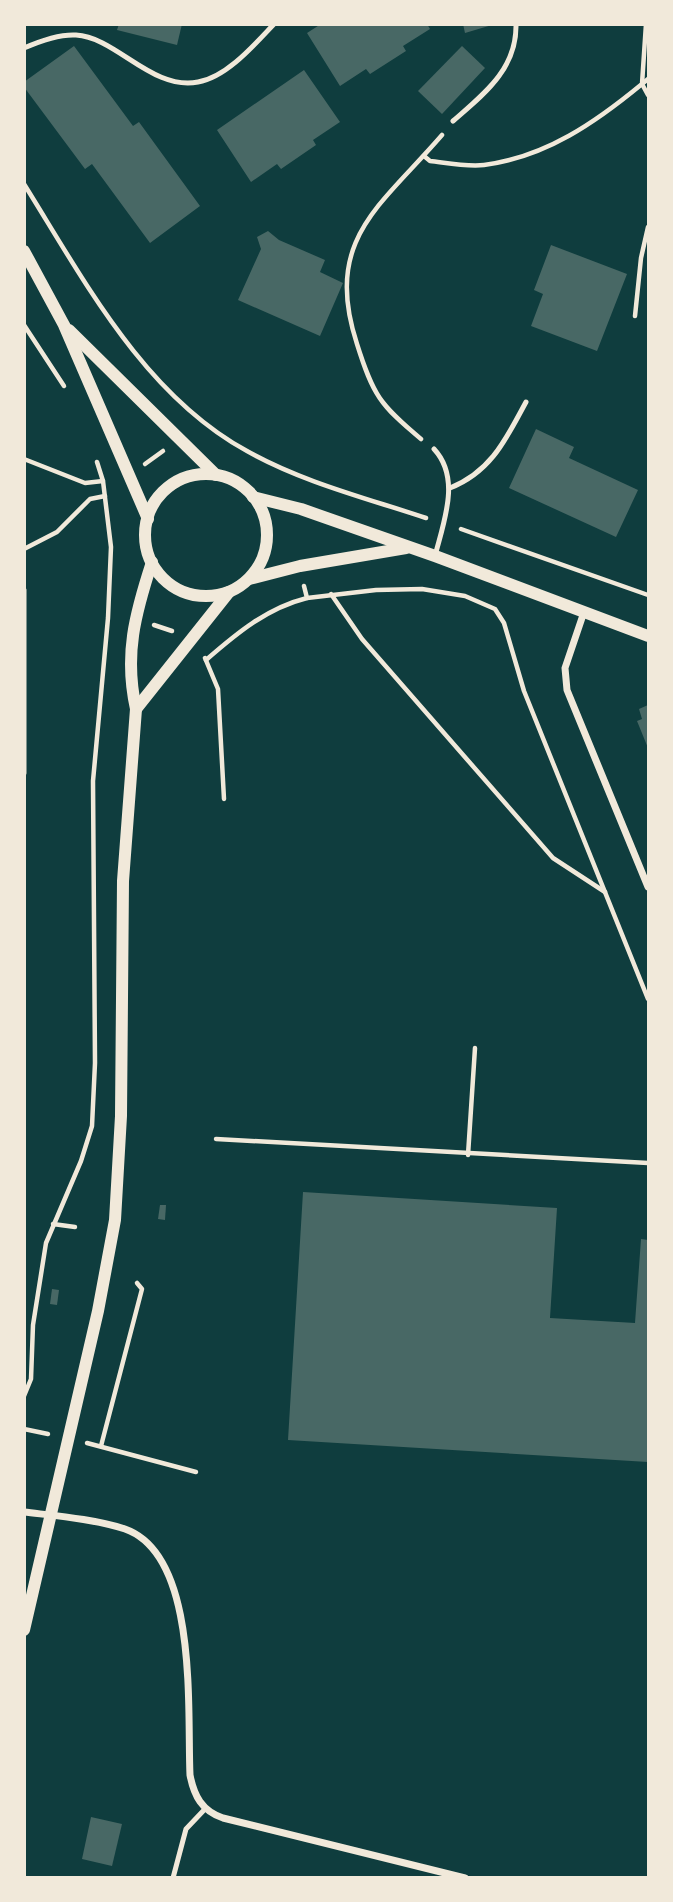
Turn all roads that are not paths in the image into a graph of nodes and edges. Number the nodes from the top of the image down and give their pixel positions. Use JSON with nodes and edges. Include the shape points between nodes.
{"nodes":[{"id":1,"x":274,"y":24,"type":"edge"},
{"id":2,"x":516,"y":24,"type":"edge"},
{"id":3,"x":24,"y":48,"type":"edge"},
{"id":4,"x":453,"y":121,"type":"road end"},
{"id":5,"x":24,"y":251,"type":"edge"},
{"id":6,"x":64,"y":325,"type":"junction"},
{"id":7,"x":526,"y":402,"type":"dead end"},
{"id":8,"x":433,"y":449,"type":"road end"},
{"id":9,"x":216,"y":475,"type":"junction"},
{"id":10,"x":450,"y":488,"type":"junction"},
{"id":11,"x":253,"y":496,"type":"junction"},
{"id":12,"x":148,"y":519,"type":"junction"},
{"id":13,"x":409,"y":547,"type":"junction"},
{"id":14,"x":435,"y":556,"type":"junction"},
{"id":15,"x":152,"y":562,"type":"junction"},
{"id":16,"x":248,"y":579,"type":"junction"},
{"id":17,"x":24,"y":590,"type":"edge"},
{"id":18,"x":229,"y":591,"type":"junction"},
{"id":19,"x":584,"y":612,"type":"junction"},
{"id":20,"x":649,"y":636,"type":"edge"},
{"id":21,"x":25,"y":637,"type":"edge"},
{"id":22,"x":136,"y":709,"type":"junction"},
{"id":23,"x":24,"y":774,"type":"edge"},
{"id":24,"x":649,"y":887,"type":"edge"},
{"id":25,"x":24,"y":1512,"type":"edge"},
{"id":26,"x":50,"y":1515,"type":"junction"},
{"id":27,"x":24,"y":1630,"type":"edge"},
{"id":28,"x":205,"y":1809,"type":"junction"},
{"id":29,"x":173,"y":1878,"type":"edge"},
{"id":30,"x":465,"y":1878,"type":"edge"}],
"edges":[{"from":1,"to":3,"type":"lane","via":[[250,49],[201,82],[180,83],[152,73],[79,35],[62,35]]},
{"from":2,"to":4,"type":"lane","via":[[509,62],[493,86]]},
{"from":5,"to":6,"type":"street"},
{"from":6,"to":9,"type":"street"},
{"from":6,"to":12,"type":"street"},
{"from":7,"to":10,"type":"lane","via":[[501,449],[482,471]]},
{"from":8,"to":10,"type":"lane","via":[[444,460]]},
{"from":9,"to":11,"type":"street"},
{"from":9,"to":12,"type":"street","via":[[194,476],[173,484],[157,499]]},
{"from":10,"to":14,"type":"lane"},
{"from":11,"to":13,"type":"street"},
{"from":11,"to":16,"type":"street","via":[[264,516],[267,538],[261,560]]},
{"from":12,"to":15,"type":"street","via":[[146,541]]},
{"from":13,"to":14,"type":"street"},
{"from":13,"to":16,"type":"street"},
{"from":14,"to":19,"type":"street"},
{"from":15,"to":18,"type":"street","via":[[166,580],[185,592],[207,596]]},
{"from":15,"to":22,"type":"street","via":[[133,622],[130,682]]},
{"from":16,"to":18,"type":"street"},
{"from":17,"to":21,"type":"lane"},
{"from":18,"to":22,"type":"street"},
{"from":19,"to":20,"type":"street"},
{"from":19,"to":24,"type":"street","via":[[565,668],[567,690]]},
{"from":21,"to":23,"type":"lane"},
{"from":22,"to":26,"type":"street","via":[[123,881],[121,1115],[115,1220]]},
{"from":25,"to":26,"type":"street"},
{"from":26,"to":27,"type":"street"},
{"from":26,"to":28,"type":"street","via":[[126,1530],[155,1550],[165,1567],[182,1615],[190,1775],[193,1791]]},
{"from":28,"to":29,"type":"lane","via":[[186,1829]]},
{"from":28,"to":30,"type":"street","via":[[223,1818]]}]}
